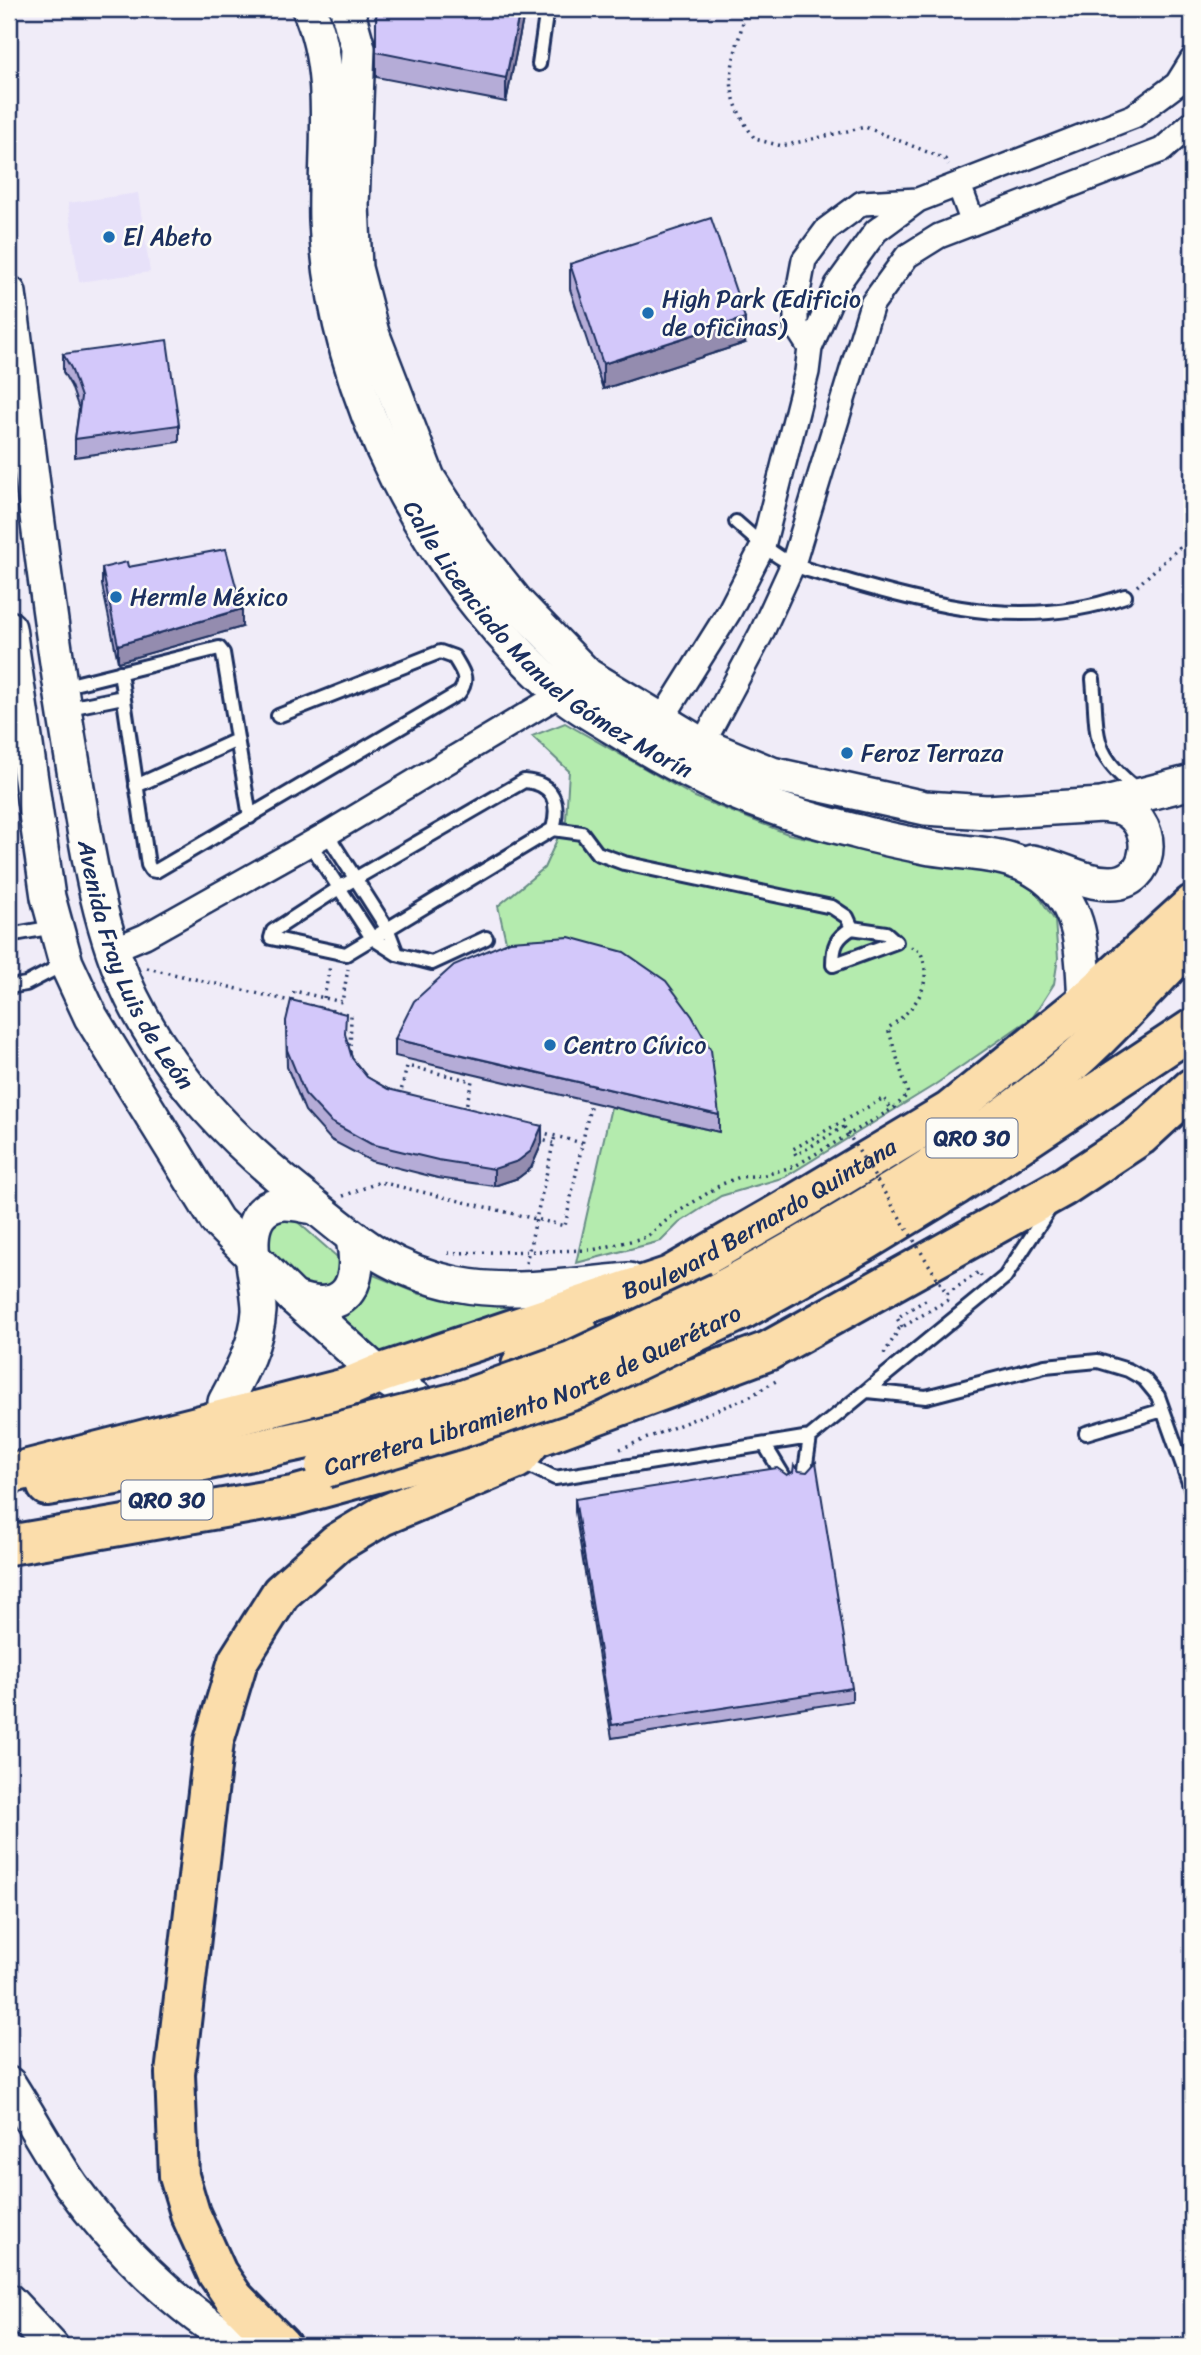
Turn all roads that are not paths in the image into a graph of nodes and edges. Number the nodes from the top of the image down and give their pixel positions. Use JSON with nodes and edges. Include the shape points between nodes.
{"nodes":[{"id":1,"x":309,"y":9,"type":"edge"},
{"id":2,"x":347,"y":9,"type":"edge"},
{"id":3,"x":542,"y":9,"type":"edge"},
{"id":4,"x":1192,"y":60,"type":"edge"},
{"id":5,"x":539,"y":64,"type":"dead end"},
{"id":6,"x":1192,"y":122,"type":"edge"},
{"id":7,"x":959,"y":185,"type":"junction"},
{"id":8,"x":918,"y":200,"type":"junction"},
{"id":9,"x":973,"y":223,"type":"junction"},
{"id":10,"x":9,"y":293,"type":"edge"},
{"id":11,"x":810,"y":348,"type":"junction"},
{"id":12,"x":22,"y":498,"type":"edge"},
{"id":13,"x":736,"y":522,"type":"dead end"},
{"id":14,"x":763,"y":546,"type":"junction"},
{"id":15,"x":793,"y":564,"type":"junction"},
{"id":16,"x":1125,"y":596,"type":"road end"},
{"id":17,"x":9,"y":628,"type":"edge"},
{"id":18,"x":120,"y":672,"type":"junction"},
{"id":19,"x":1093,"y":678,"type":"dead end"},
{"id":20,"x":575,"y":685,"type":"junction"},
{"id":21,"x":123,"y":697,"type":"junction"},
{"id":22,"x":63,"y":699,"type":"junction"},
{"id":23,"x":278,"y":716,"type":"dead end"},
{"id":24,"x":660,"y":722,"type":"junction"},
{"id":25,"x":237,"y":740,"type":"junction"},
{"id":26,"x":702,"y":745,"type":"junction"},
{"id":27,"x":17,"y":750,"type":"edge"},
{"id":28,"x":1192,"y":782,"type":"edge"},
{"id":29,"x":136,"y":786,"type":"junction"},
{"id":30,"x":1144,"y":795,"type":"junction"},
{"id":31,"x":1102,"y":805,"type":"junction"},
{"id":32,"x":250,"y":817,"type":"junction"},
{"id":33,"x":553,"y":829,"type":"junction"},
{"id":34,"x":318,"y":838,"type":"junction"},
{"id":35,"x":1013,"y":859,"type":"junction"},
{"id":36,"x":356,"y":880,"type":"junction"},
{"id":37,"x":339,"y":888,"type":"junction"},
{"id":38,"x":1192,"y":905,"type":"edge"},
{"id":39,"x":55,"y":927,"type":"junction"},
{"id":40,"x":387,"y":928,"type":"junction"},
{"id":41,"x":852,"y":928,"type":"junction"},
{"id":42,"x":9,"y":935,"type":"edge"},
{"id":43,"x":372,"y":938,"type":"junction"},
{"id":44,"x":486,"y":938,"type":"dead end"},
{"id":45,"x":1192,"y":941,"type":"edge"},
{"id":46,"x":112,"y":950,"type":"junction"},
{"id":47,"x":397,"y":954,"type":"junction"},
{"id":48,"x":66,"y":963,"type":"junction"},
{"id":49,"x":9,"y":987,"type":"edge"},
{"id":50,"x":1085,"y":1002,"type":"junction"},
{"id":51,"x":1192,"y":1029,"type":"edge"},
{"id":52,"x":1192,"y":1088,"type":"edge"},
{"id":53,"x":950,"y":1111,"type":"junction"},
{"id":54,"x":1063,"y":1187,"type":"junction"},
{"id":55,"x":315,"y":1207,"type":"junction"},
{"id":56,"x":353,"y":1239,"type":"junction"},
{"id":57,"x":254,"y":1259,"type":"junction"},
{"id":58,"x":670,"y":1276,"type":"junction"},
{"id":59,"x":293,"y":1298,"type":"junction"},
{"id":60,"x":730,"y":1301,"type":"junction"},
{"id":61,"x":379,"y":1374,"type":"junction"},
{"id":62,"x":867,"y":1391,"type":"junction"},
{"id":63,"x":225,"y":1402,"type":"junction"},
{"id":64,"x":628,"y":1404,"type":"junction"},
{"id":65,"x":1163,"y":1410,"type":"junction"},
{"id":66,"x":1086,"y":1433,"type":"dead end"},
{"id":67,"x":810,"y":1437,"type":"junction"},
{"id":68,"x":482,"y":1444,"type":"junction"},
{"id":69,"x":766,"y":1447,"type":"junction"},
{"id":70,"x":525,"y":1448,"type":"junction"},
{"id":71,"x":9,"y":1452,"type":"edge"},
{"id":72,"x":321,"y":1453,"type":"junction"},
{"id":73,"x":9,"y":1474,"type":"edge"},
{"id":74,"x":804,"y":1477,"type":"edge"},
{"id":75,"x":786,"y":1480,"type":"edge"},
{"id":76,"x":1192,"y":1491,"type":"edge"},
{"id":77,"x":9,"y":1493,"type":"edge"},
{"id":78,"x":9,"y":1528,"type":"edge"},
{"id":79,"x":9,"y":1545,"type":"edge"},
{"id":80,"x":9,"y":2084,"type":"edge"},
{"id":81,"x":9,"y":2301,"type":"edge"},
{"id":82,"x":51,"y":2346,"type":"edge"},
{"id":83,"x":243,"y":2346,"type":"edge"},
{"id":84,"x":281,"y":2346,"type":"edge"}],
"edges":[{"from":1,"to":20,"type":"main road","name":"Calle Licenciado Manuel Gómez Morín","via":[[318,29],[326,88],[330,276],[338,321],[374,428],[397,481],[492,624]]},
{"from":2,"to":20,"type":"main road","name":"Calle Licenciado Manuel Gómez Morín","via":[[358,48],[352,205],[355,268],[372,334],[428,478],[474,549]]},
{"from":3,"to":5,"type":"lane","via":[[546,15]]},
{"from":4,"to":7,"type":"street","via":[[1177,84],[1134,116]]},
{"from":6,"to":9,"type":"street","via":[[1162,150]]},
{"from":7,"to":8,"type":"street"},
{"from":7,"to":9,"type":"street"},
{"from":8,"to":11,"type":"street","via":[[876,231],[837,285]]},
{"from":8,"to":11,"type":"street","via":[[862,203],[827,229],[804,260],[796,326]]},
{"from":9,"to":15,"type":"street","via":[[939,236],[907,256],[872,304]]},
{"from":10,"to":12,"type":"main road","name":"Avenida Fray Luis de León"},
{"from":11,"to":14,"type":"street"},
{"from":12,"to":22,"type":"main road","name":"Avenida Fray Luis de León"},
{"from":13,"to":14,"type":"lane"},
{"from":14,"to":15,"type":"lane"},
{"from":14,"to":24,"type":"street","via":[[729,612]]},
{"from":15,"to":16,"type":"lane","via":[[963,611],[1037,614],[1094,607]]},
{"from":15,"to":26,"type":"street"},
{"from":17,"to":27,"type":"main road","name":"Avenida Fray Luis de León"},
{"from":18,"to":21,"type":"lane"},
{"from":18,"to":22,"type":"lane"},
{"from":18,"to":25,"type":"lane","via":[[219,648]]},
{"from":19,"to":30,"type":"lane","via":[[1100,750],[1113,771]]},
{"from":20,"to":24,"type":"main road","name":"Calle Licenciado Manuel Gómez Morín"},
{"from":20,"to":34,"type":"street"},
{"from":20,"to":35,"type":"main road","name":"Calle Licenciado Manuel Gómez Morín","via":[[687,772],[767,807],[933,848]]},
{"from":21,"to":22,"type":"lane"},
{"from":21,"to":29,"type":"lane"},
{"from":22,"to":46,"type":"main road","name":"Avenida Fray Luis de León","via":[[97,897]]},
{"from":23,"to":32,"type":"lane","via":[[440,652],[454,657],[466,678],[458,693]]},
{"from":24,"to":26,"type":"main road","name":"Calle Licenciado Manuel Gómez Morín"},
{"from":25,"to":29,"type":"lane"},
{"from":25,"to":32,"type":"lane"},
{"from":26,"to":31,"type":"main road","name":"Calle Licenciado Manuel Gómez Morín","via":[[772,774],[925,808],[987,812]]},
{"from":27,"to":39,"type":"main road","name":"Avenida Fray Luis de León"},
{"from":28,"to":30,"type":"main road","name":"Calle Licenciado Manuel Gómez Morín"},
{"from":29,"to":32,"type":"lane","via":[[151,870]]},
{"from":30,"to":31,"type":"main road","name":"Calle Licenciado Manuel Gómez Morín"},
{"from":31,"to":35,"type":"main road","via":[[1124,809],[1149,846],[1145,863],[1133,876],[1113,884]]},
{"from":33,"to":36,"type":"lane","via":[[559,810],[552,793],[539,782],[524,782]]},
{"from":33,"to":40,"type":"lane"},
{"from":33,"to":41,"type":"lane","via":[[582,833],[597,853],[624,863],[832,907],[847,917]]},
{"from":34,"to":36,"type":"lane"},
{"from":34,"to":37,"type":"lane"},
{"from":34,"to":46,"type":"street"},
{"from":35,"to":50,"type":"main road","name":"Calle Licenciado Manuel Gómez Morín","via":[[1049,880],[1069,902],[1078,927]]},
{"from":36,"to":37,"type":"lane"},
{"from":36,"to":40,"type":"lane"},
{"from":37,"to":43,"type":"lane"},
{"from":37,"to":43,"type":"lane","via":[[271,935],[339,954]]},
{"from":38,"to":50,"type":"highway","name":"Boulevard Bernardo Quintana","number":"QRO 30"},
{"from":39,"to":42,"type":"lane"},
{"from":39,"to":48,"type":"main road","name":"Avenida Fray Luis de León"},
{"from":40,"to":43,"type":"lane"},
{"from":40,"to":47,"type":"lane"},
{"from":41,"to":41,"type":"lane","via":[[838,937],[833,965],[896,942],[886,933]]},
{"from":43,"to":47,"type":"lane"},
{"from":44,"to":47,"type":"lane","via":[[432,963]]},
{"from":45,"to":60,"type":"highway","name":"Carretera Libramiento Norte de Querétaro","number":"QRO 30","via":[[1045,1086]]},
{"from":46,"to":55,"type":"main road","name":"Avenida Fray Luis de León","via":[[133,999],[186,1084],[250,1155]]},
{"from":48,"to":49,"type":"lane","via":[[26,984]]},
{"from":48,"to":57,"type":"main road","name":"Avenida Fray Luis de León","via":[[91,1017],[217,1221]]},
{"from":50,"to":53,"type":"highway","name":"Boulevard Bernardo Quintana","number":"QRO 30"},
{"from":51,"to":60,"type":"highway","name":"Carretera Libramiento Norte de Querétaro","number":"QRO 30","via":[[862,1243]]},
{"from":52,"to":54,"type":"highway","via":[[1140,1136]]},
{"from":53,"to":58,"type":"highway","name":"Boulevard Bernardo Quintana","number":"QRO 30"},
{"from":53,"to":64,"type":"highway","via":[[937,1145],[680,1293],[534,1348],[522,1359],[521,1388],[532,1396],[554,1405]]},
{"from":54,"to":62,"type":"lane","via":[[1005,1277]]},
{"from":54,"to":64,"type":"highway","via":[[768,1351]]},
{"from":55,"to":56,"type":"main road","name":"Avenida Fray Luis de León"},
{"from":55,"to":57,"type":"main road","via":[[280,1203],[269,1208],[255,1225]]},
{"from":56,"to":58,"type":"main road","name":"Avenida Fray Luis de León","via":[[384,1260],[416,1273],[489,1288]]},
{"from":56,"to":59,"type":"main road","via":[[356,1280],[338,1301],[326,1304]]},
{"from":57,"to":59,"type":"main road","name":"Avenida Fray Luis de León"},
{"from":57,"to":63,"type":"main road","via":[[259,1312],[250,1353]]},
{"from":58,"to":61,"type":"highway","name":"Boulevard Bernardo Quintana","number":"QRO 30"},
{"from":59,"to":61,"type":"main road","name":"Avenida Fray Luis de León"},
{"from":60,"to":72,"type":"highway","name":"Carretera Libramiento Norte de Querétaro","number":"QRO 30","bridge":true},
{"from":61,"to":63,"type":"highway","via":[[324,1379]]},
{"from":61,"to":68,"type":"main road","name":"Avenida Fray Luis de León"},
{"from":61,"to":73,"type":"highway","via":[[346,1388]]},
{"from":62,"to":65,"type":"lane","via":[[926,1397],[1045,1366],[1098,1361],[1144,1379]]},
{"from":62,"to":67,"type":"lane"},
{"from":63,"to":71,"type":"highway"},
{"from":64,"to":70,"type":"highway"},
{"from":65,"to":66,"type":"lane"},
{"from":65,"to":76,"type":"lane"},
{"from":67,"to":69,"type":"lane"},
{"from":67,"to":74,"type":"lane"},
{"from":68,"to":70,"type":"highway"},
{"from":68,"to":79,"type":"highway","via":[[293,1496]]},
{"from":69,"to":70,"type":"lane","via":[[555,1478]]},
{"from":69,"to":75,"type":"lane"},
{"from":70,"to":84,"type":"highway","via":[[382,1516],[337,1543],[281,1593],[238,1661],[214,1741],[175,2074],[179,2176],[217,2273],[233,2298]]},
{"from":72,"to":77,"type":"highway","name":"Carretera Libramiento Norte de Querétaro","number":"QRO 30","via":[[204,1461]]},
{"from":72,"to":78,"type":"highway","name":"Carretera Libramiento Norte de Querétaro","number":"QRO 30","via":[[293,1478]]},
{"from":80,"to":83,"type":"main road","via":[[72,2185],[119,2241],[160,2286]]},
{"from":81,"to":82,"type":"main road"}]}
